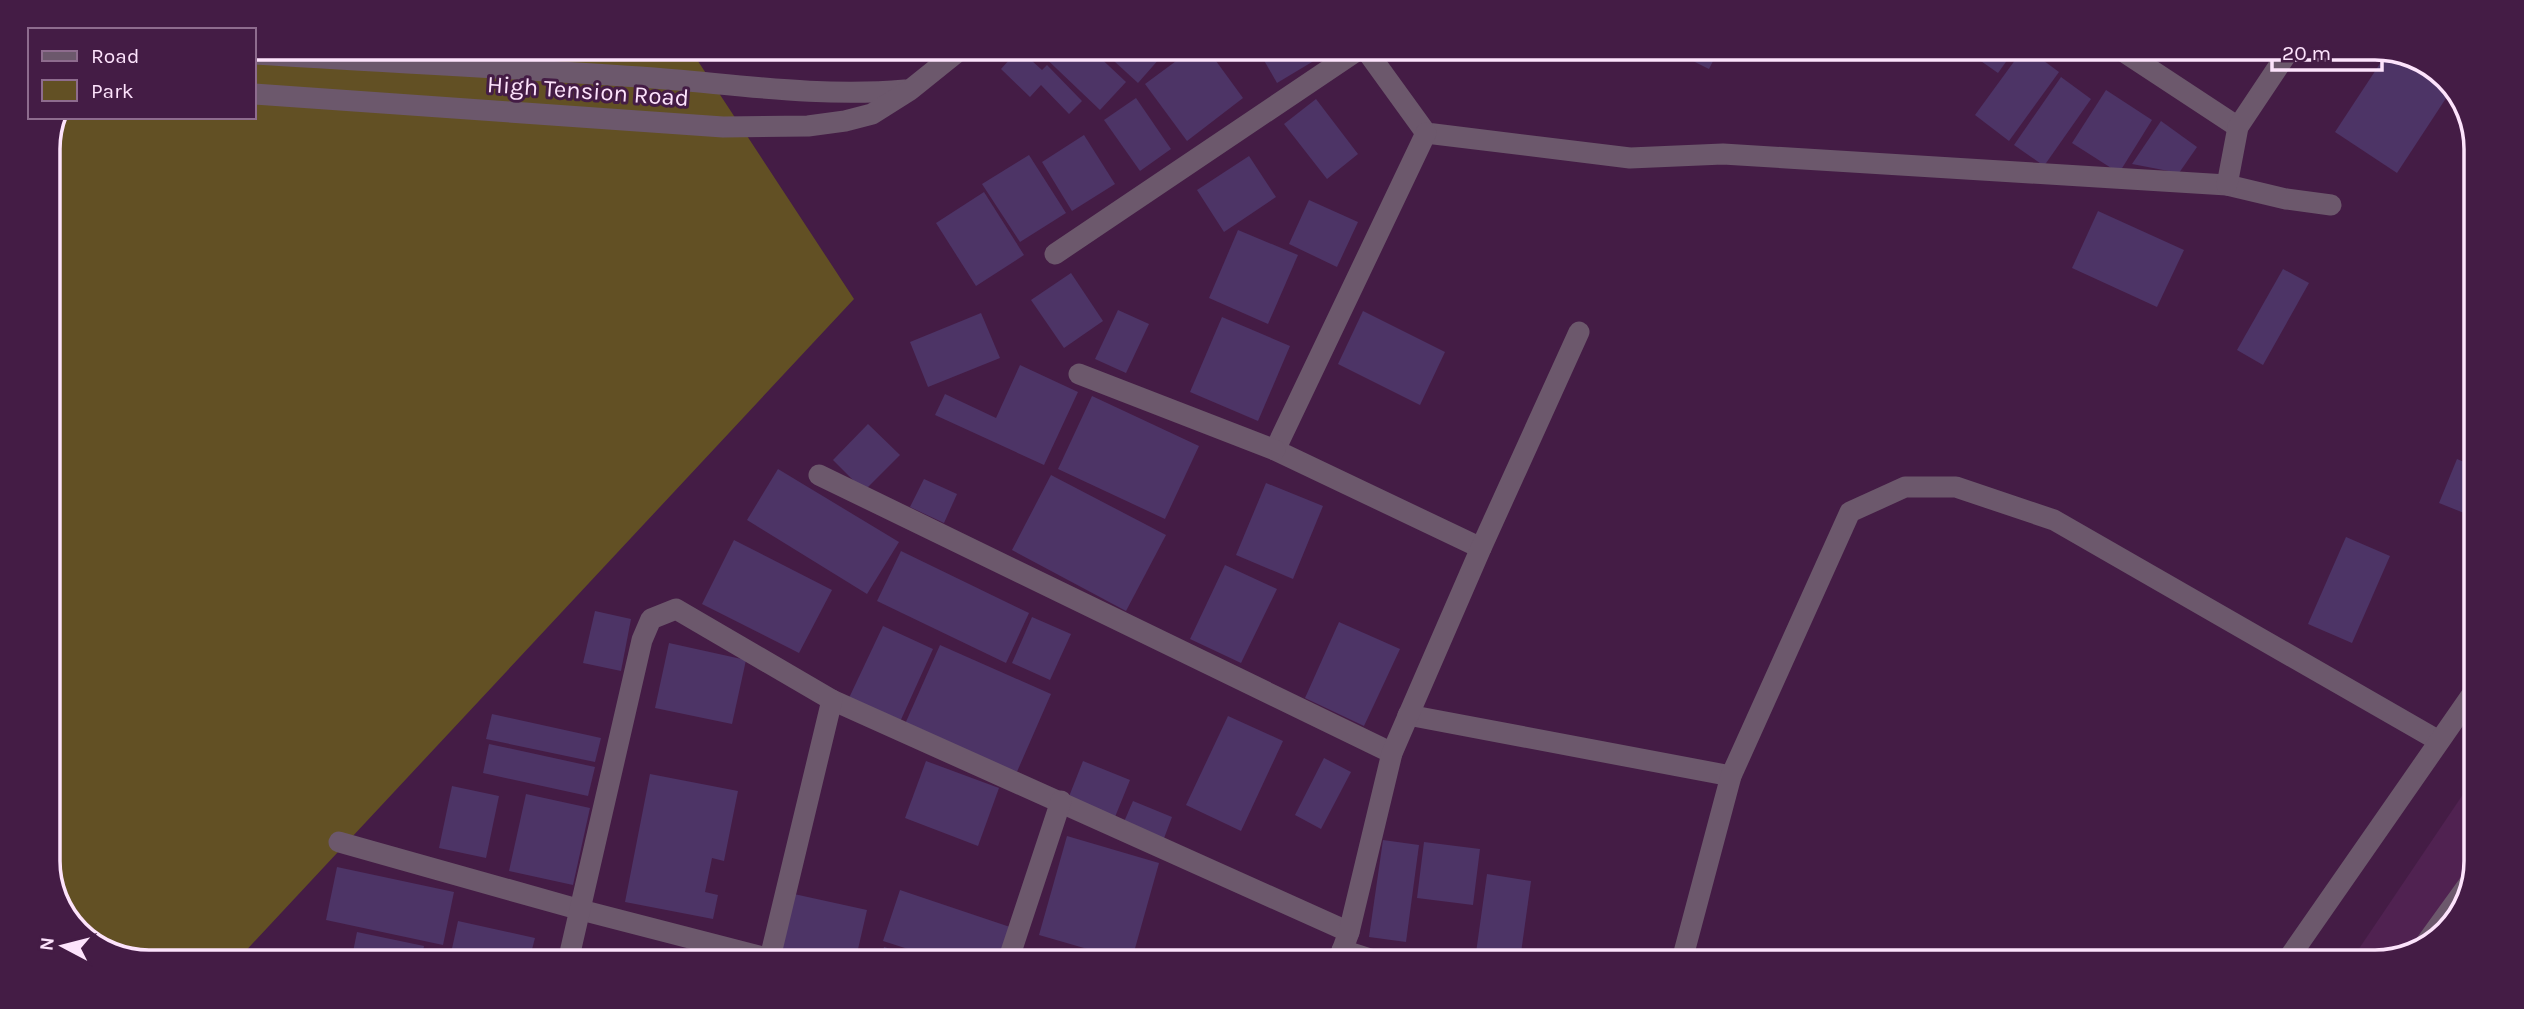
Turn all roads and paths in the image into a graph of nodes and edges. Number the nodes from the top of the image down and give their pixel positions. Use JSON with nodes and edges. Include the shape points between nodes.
{"nodes":[{"id":1,"x":355,"y":60,"type":"edge"},
{"id":2,"x":947,"y":60,"type":"edge"},
{"id":3,"x":1343,"y":60,"type":"edge"},
{"id":4,"x":1373,"y":60,"type":"edge"},
{"id":5,"x":2136,"y":60,"type":"edge"},
{"id":6,"x":2283,"y":60,"type":"edge"},
{"id":7,"x":910,"y":90,"type":"junction"},
{"id":8,"x":256,"y":94,"type":"edge"},
{"id":9,"x":2238,"y":127,"type":"junction"},
{"id":10,"x":1426,"y":133,"type":"junction"},
{"id":11,"x":2227,"y":185,"type":"junction"},
{"id":12,"x":2331,"y":205,"type":"dead end"},
{"id":13,"x":1055,"y":254,"type":"dead end"},
{"id":14,"x":1579,"y":332,"type":"dead end"},
{"id":15,"x":1079,"y":374,"type":"dead end"},
{"id":16,"x":1275,"y":450,"type":"junction"},
{"id":17,"x":819,"y":475,"type":"dead end"},
{"id":18,"x":1481,"y":548,"type":"junction"},
{"id":19,"x":832,"y":700,"type":"junction"},
{"id":20,"x":2464,"y":706,"type":"edge"},
{"id":21,"x":1408,"y":715,"type":"junction"},
{"id":22,"x":2439,"y":741,"type":"junction"},
{"id":23,"x":1392,"y":753,"type":"junction"},
{"id":24,"x":1731,"y":776,"type":"junction"},
{"id":25,"x":1061,"y":801,"type":"junction"},
{"id":26,"x":339,"y":842,"type":"dead end"},
{"id":27,"x":581,"y":911,"type":"junction"},
{"id":28,"x":1343,"y":947,"type":"edge"},
{"id":29,"x":571,"y":950,"type":"edge"},
{"id":30,"x":737,"y":950,"type":"edge"},
{"id":31,"x":771,"y":950,"type":"edge"},
{"id":32,"x":1012,"y":950,"type":"edge"},
{"id":33,"x":1685,"y":950,"type":"edge"},
{"id":34,"x":2294,"y":950,"type":"edge"}],
"edges":[{"from":1,"to":7,"type":"street","name":"High Tension Road","via":[[824,93]]},
{"from":2,"to":7,"type":"street","name":"High Tension Road"},
{"from":3,"to":13,"type":"street"},
{"from":4,"to":10,"type":"street"},
{"from":5,"to":9,"type":"street"},
{"from":6,"to":9,"type":"street"},
{"from":7,"to":8,"type":"street","name":"High Tension Road","via":[[872,114],[845,121],[723,127]]},
{"from":9,"to":11,"type":"street"},
{"from":10,"to":11,"type":"street","via":[[1630,158],[1723,154]]},
{"from":10,"to":16,"type":"street"},
{"from":11,"to":12,"type":"street"},
{"from":14,"to":18,"type":"street"},
{"from":15,"to":16,"type":"street"},
{"from":16,"to":18,"type":"street"},
{"from":17,"to":23,"type":"street"},
{"from":18,"to":21,"type":"street"},
{"from":19,"to":25,"type":"street"},
{"from":19,"to":27,"type":"street","via":[[676,609],[651,619],[642,640]]},
{"from":19,"to":31,"type":"street"},
{"from":20,"to":22,"type":"street"},
{"from":21,"to":23,"type":"street"},
{"from":21,"to":24,"type":"street"},
{"from":22,"to":24,"type":"street","via":[[2054,520],[1956,487],[1905,487],[1850,512]]},
{"from":22,"to":34,"type":"street"},
{"from":23,"to":28,"type":"street"},
{"from":24,"to":33,"type":"street"},
{"from":25,"to":28,"type":"street"},
{"from":25,"to":32,"type":"street"},
{"from":26,"to":27,"type":"street"},
{"from":27,"to":29,"type":"street"},
{"from":27,"to":30,"type":"street"}]}
